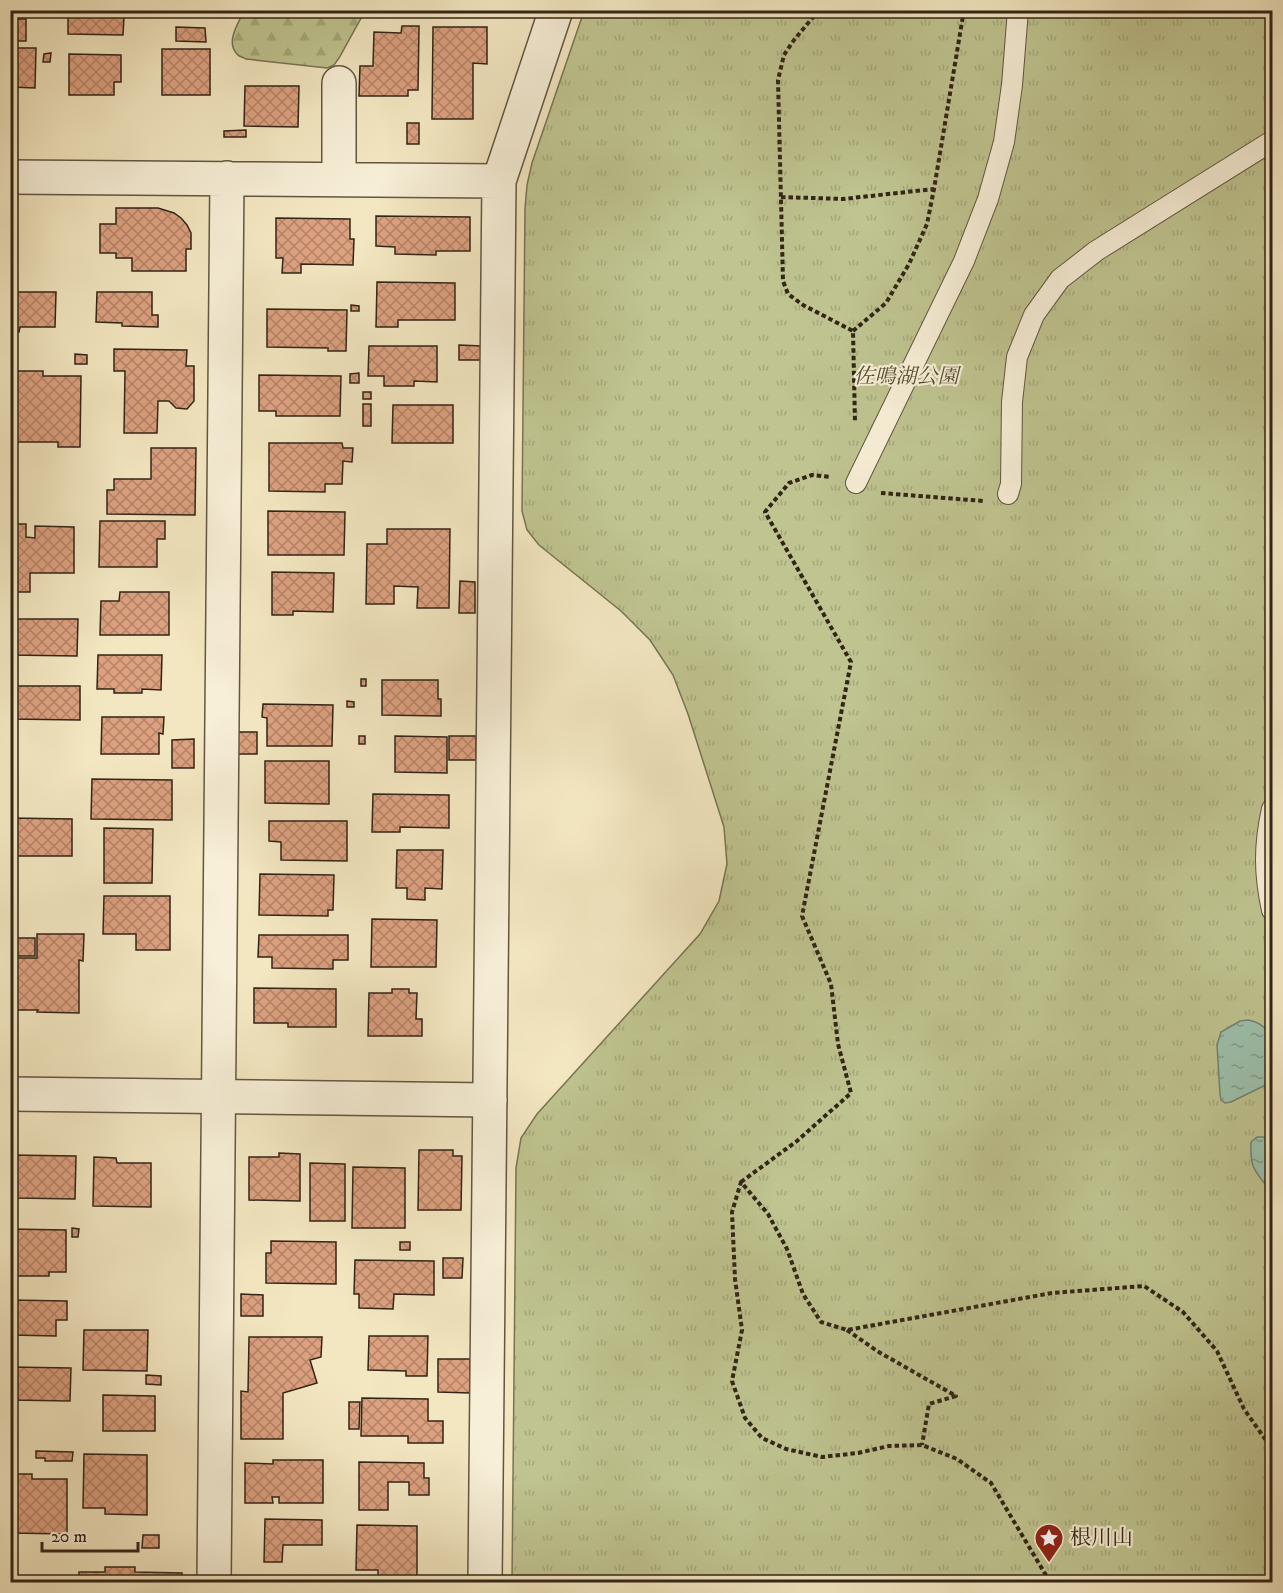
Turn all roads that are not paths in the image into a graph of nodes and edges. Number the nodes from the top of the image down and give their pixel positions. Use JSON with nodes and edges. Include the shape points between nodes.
{"nodes":[{"id":1,"x":556,"y":10,"type":"edge"},
{"id":2,"x":1018,"y":10,"type":"edge"},
{"id":3,"x":339,"y":83,"type":"dead end"},
{"id":4,"x":1272,"y":141,"type":"edge"},
{"id":5,"x":10,"y":177,"type":"edge"},
{"id":6,"x":227,"y":178,"type":"junction"},
{"id":7,"x":339,"y":179,"type":"junction"},
{"id":8,"x":499,"y":181,"type":"junction"},
{"id":9,"x":856,"y":483,"type":"road end"},
{"id":10,"x":1008,"y":494,"type":"road end"},
{"id":11,"x":1272,"y":809,"type":"edge"},
{"id":12,"x":1272,"y":910,"type":"edge"},
{"id":13,"x":10,"y":1094,"type":"edge"},
{"id":14,"x":218,"y":1097,"type":"junction"},
{"id":15,"x":490,"y":1100,"type":"junction"},
{"id":16,"x":214,"y":1582,"type":"edge"},
{"id":17,"x":485,"y":1582,"type":"edge"}],
"edges":[{"from":1,"to":8,"type":"street"},
{"from":2,"to":9,"type":"lane","via":[[1004,142],[988,199],[964,261]]},
{"from":3,"to":7,"type":"street"},
{"from":4,"to":10,"type":"lane","via":[[1096,251],[1060,279],[1034,315],[1017,357]]},
{"from":5,"to":6,"type":"street"},
{"from":6,"to":7,"type":"street"},
{"from":6,"to":14,"type":"street"},
{"from":7,"to":8,"type":"street"},
{"from":8,"to":15,"type":"street"},
{"from":11,"to":12,"type":"lane","via":[[1266,846]]},
{"from":13,"to":14,"type":"street"},
{"from":14,"to":15,"type":"street"},
{"from":14,"to":16,"type":"street"},
{"from":15,"to":17,"type":"street"}]}
